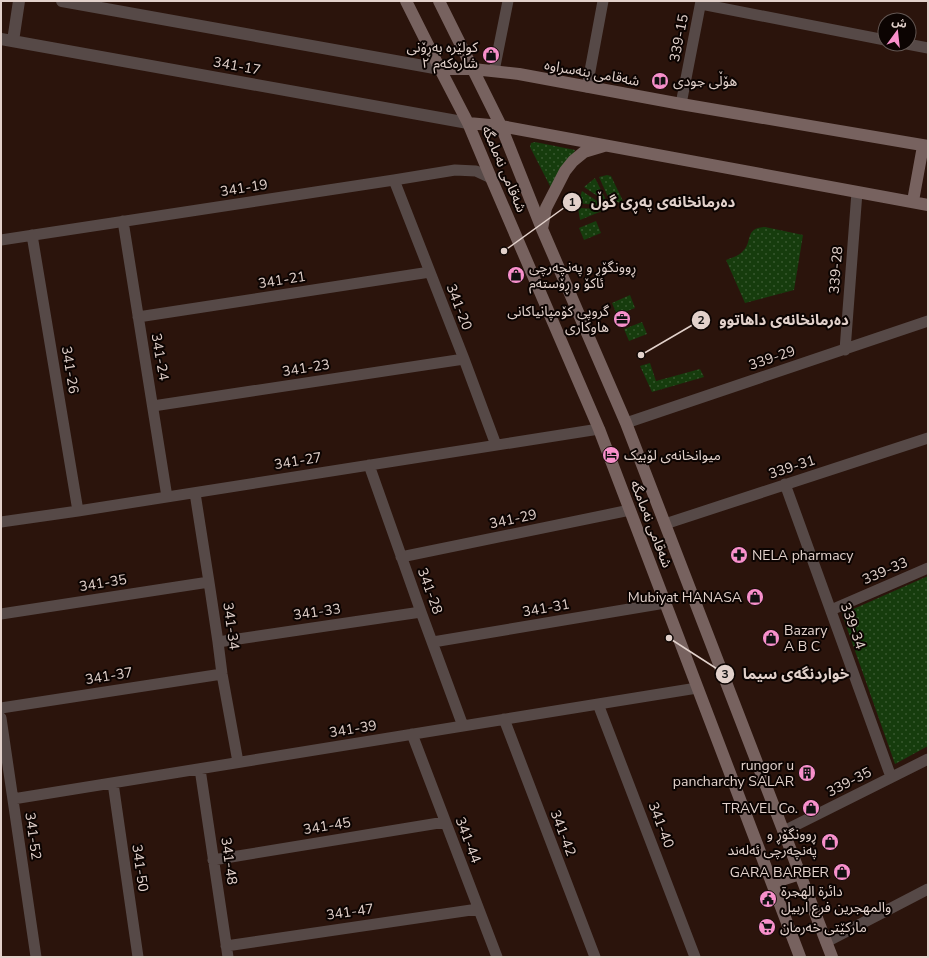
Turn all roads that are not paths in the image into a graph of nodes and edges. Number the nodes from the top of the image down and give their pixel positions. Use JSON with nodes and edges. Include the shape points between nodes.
{"nodes":[{"id":1,"x":19,"y":1,"type":"edge"},
{"id":2,"x":67,"y":1,"type":"edge"},
{"id":3,"x":406,"y":1,"type":"edge"},
{"id":4,"x":440,"y":1,"type":"edge"},
{"id":5,"x":508,"y":1,"type":"edge"},
{"id":6,"x":603,"y":1,"type":"edge"},
{"id":7,"x":701,"y":2,"type":"edge"},
{"id":8,"x":877,"y":38,"type":"edge"},
{"id":9,"x":1,"y":39,"type":"edge"},
{"id":10,"x":13,"y":41,"type":"junction"},
{"id":11,"x":917,"y":46,"type":"edge"},
{"id":12,"x":928,"y":48,"type":"edge"},
{"id":13,"x":440,"y":69,"type":"junction"},
{"id":14,"x":473,"y":69,"type":"junction"},
{"id":15,"x":494,"y":71,"type":"junction"},
{"id":16,"x":587,"y":87,"type":"junction"},
{"id":17,"x":681,"y":104,"type":"junction"},
{"id":18,"x":468,"y":123,"type":"junction"},
{"id":19,"x":501,"y":126,"type":"junction"},
{"id":20,"x":607,"y":145,"type":"junction"},
{"id":21,"x":926,"y":146,"type":"edge"},
{"id":22,"x":491,"y":178,"type":"junction"},
{"id":23,"x":394,"y":180,"type":"junction"},
{"id":24,"x":857,"y":192,"type":"junction"},
{"id":25,"x":912,"y":202,"type":"junction"},
{"id":26,"x":928,"y":205,"type":"edge"},
{"id":27,"x":123,"y":221,"type":"junction"},
{"id":28,"x":542,"y":229,"type":"junction"},
{"id":29,"x":32,"y":235,"type":"junction"},
{"id":30,"x":1,"y":240,"type":"edge"},
{"id":31,"x":430,"y":272,"type":"junction"},
{"id":32,"x":138,"y":317,"type":"junction"},
{"id":33,"x":928,"y":321,"type":"edge"},
{"id":34,"x":845,"y":350,"type":"junction"},
{"id":35,"x":464,"y":359,"type":"junction"},
{"id":36,"x":153,"y":406,"type":"junction"},
{"id":37,"x":626,"y":423,"type":"junction"},
{"id":38,"x":599,"y":429,"type":"junction"},
{"id":39,"x":928,"y":438,"type":"edge"},
{"id":40,"x":496,"y":445,"type":"junction"},
{"id":41,"x":369,"y":465,"type":"junction"},
{"id":42,"x":785,"y":484,"type":"junction"},
{"id":43,"x":195,"y":492,"type":"junction"},
{"id":44,"x":167,"y":497,"type":"junction"},
{"id":45,"x":630,"y":510,"type":"junction"},
{"id":46,"x":78,"y":511,"type":"junction"},
{"id":47,"x":1,"y":522,"type":"edge"},
{"id":48,"x":665,"y":524,"type":"junction"},
{"id":49,"x":402,"y":557,"type":"junction"},
{"id":50,"x":928,"y":568,"type":"edge"},
{"id":51,"x":210,"y":582,"type":"junction"},
{"id":52,"x":665,"y":603,"type":"junction"},
{"id":53,"x":831,"y":610,"type":"junction"},
{"id":54,"x":421,"y":612,"type":"junction"},
{"id":55,"x":1,"y":614,"type":"edge"},
{"id":56,"x":218,"y":642,"type":"junction"},
{"id":57,"x":433,"y":642,"type":"junction"},
{"id":58,"x":222,"y":674,"type":"junction"},
{"id":59,"x":697,"y":688,"type":"junction"},
{"id":60,"x":598,"y":704,"type":"junction"},
{"id":61,"x":1,"y":708,"type":"edge"},
{"id":62,"x":1,"y":718,"type":"edge"},
{"id":63,"x":504,"y":719,"type":"junction"},
{"id":64,"x":463,"y":726,"type":"junction"},
{"id":65,"x":412,"y":734,"type":"junction"},
{"id":66,"x":928,"y":759,"type":"edge"},
{"id":67,"x":238,"y":762,"type":"junction"},
{"id":68,"x":200,"y":769,"type":"junction"},
{"id":69,"x":891,"y":777,"type":"junction"},
{"id":70,"x":113,"y":783,"type":"junction"},
{"id":71,"x":13,"y":799,"type":"junction"},
{"id":72,"x":445,"y":822,"type":"junction"},
{"id":73,"x":784,"y":831,"type":"junction"},
{"id":74,"x":214,"y":860,"type":"junction"},
{"id":75,"x":800,"y":874,"type":"junction"},
{"id":76,"x":772,"y":884,"type":"junction"},
{"id":77,"x":928,"y":889,"type":"edge"},
{"id":78,"x":478,"y":909,"type":"junction"},
{"id":79,"x":826,"y":942,"type":"junction"},
{"id":80,"x":227,"y":951,"type":"edge"},
{"id":81,"x":36,"y":957,"type":"edge"},
{"id":82,"x":138,"y":957,"type":"edge"},
{"id":83,"x":497,"y":957,"type":"edge"},
{"id":84,"x":595,"y":957,"type":"edge"},
{"id":85,"x":695,"y":957,"type":"edge"},
{"id":86,"x":800,"y":957,"type":"edge"},
{"id":87,"x":832,"y":957,"type":"edge"}],
"edges":[{"from":1,"to":10,"type":"street"},
{"from":2,"to":13,"type":"street"},
{"from":3,"to":13,"type":"main road","name":"شەقامی نەمامگە"},
{"from":4,"to":14,"type":"main road","name":"شەقامی نەمامگە"},
{"from":5,"to":15,"type":"street"},
{"from":6,"to":16,"type":"street"},
{"from":7,"to":8,"type":"street"},
{"from":7,"to":17,"type":"street","name":"339-15"},
{"from":9,"to":10,"type":"street","name":"341-17"},
{"from":10,"to":18,"type":"street","name":"341-17"},
{"from":11,"to":12,"type":"street"},
{"from":13,"to":14,"type":"main road","name":"شەقامی بنەسراوە"},
{"from":13,"to":18,"type":"main road","name":"شەقامی نەمامگە"},
{"from":14,"to":15,"type":"main road","name":"شەقامی بنەسراوە"},
{"from":14,"to":19,"type":"main road","name":"شەقامی نەمامگە"},
{"from":15,"to":16,"type":"main road","name":"شەقامی بنەسراوە"},
{"from":16,"to":17,"type":"main road","name":"شەقامی بنەسراوە"},
{"from":17,"to":21,"type":"main road","name":"شەقامی بنەسراوە"},
{"from":18,"to":19,"type":"main road"},
{"from":18,"to":22,"type":"main road","name":"شەقامی نەمامگە"},
{"from":19,"to":20,"type":"main road"},
{"from":19,"to":28,"type":"main road","name":"شەقامی نەمامگە"},
{"from":20,"to":24,"type":"main road"},
{"from":20,"to":28,"type":"main road","via":[[584,152],[573,160],[546,208]]},
{"from":21,"to":25,"type":"main road"},
{"from":22,"to":23,"type":"street","name":"341-19","via":[[476,171],[455,170]]},
{"from":22,"to":38,"type":"main road","name":"شەقامی نەمامگە"},
{"from":23,"to":27,"type":"street","name":"341-19"},
{"from":23,"to":31,"type":"street","name":"341-20"},
{"from":24,"to":25,"type":"main road"},
{"from":24,"to":34,"type":"street","name":"339-28"},
{"from":25,"to":26,"type":"main road"},
{"from":27,"to":29,"type":"street","name":"341-19"},
{"from":27,"to":32,"type":"street","name":"341-24"},
{"from":28,"to":37,"type":"main road","name":"شەقامی نەمامگە"},
{"from":29,"to":30,"type":"street","name":"341-19"},
{"from":29,"to":46,"type":"street","name":"341-26"},
{"from":31,"to":32,"type":"street","name":"341-21"},
{"from":31,"to":35,"type":"street","name":"341-20"},
{"from":32,"to":36,"type":"street","name":"341-24"},
{"from":33,"to":34,"type":"street","name":"339-29"},
{"from":34,"to":37,"type":"street","name":"339-29"},
{"from":35,"to":36,"type":"street","name":"341-23"},
{"from":35,"to":40,"type":"street","name":"341-20"},
{"from":36,"to":44,"type":"street","name":"341-24"},
{"from":37,"to":48,"type":"main road","name":"شەقامی نەمامگە"},
{"from":38,"to":40,"type":"street","name":"341-27"},
{"from":38,"to":45,"type":"main road","name":"شەقامی نەمامگە"},
{"from":39,"to":42,"type":"street","name":"339-31"},
{"from":40,"to":41,"type":"street","name":"341-27"},
{"from":41,"to":43,"type":"street","name":"341-27"},
{"from":41,"to":49,"type":"street","name":"341-28"},
{"from":42,"to":48,"type":"street","name":"339-31"},
{"from":42,"to":53,"type":"street","name":"339-34"},
{"from":43,"to":44,"type":"street","name":"341-27"},
{"from":43,"to":51,"type":"street","name":"341-34"},
{"from":44,"to":46,"type":"street","name":"341-27"},
{"from":45,"to":49,"type":"street","name":"341-29"},
{"from":45,"to":52,"type":"main road","name":"شەقامی نەمامگە"},
{"from":46,"to":47,"type":"street","name":"341-27"},
{"from":48,"to":73,"type":"main road","name":"شەقامی نەمامگە"},
{"from":49,"to":54,"type":"street","name":"341-28"},
{"from":50,"to":53,"type":"street","name":"339-33"},
{"from":51,"to":55,"type":"street","name":"341-35"},
{"from":51,"to":56,"type":"street","name":"341-34"},
{"from":52,"to":57,"type":"street","name":"341-31"},
{"from":52,"to":59,"type":"main road","name":"شەقامی نەمامگە"},
{"from":53,"to":69,"type":"street","name":"339-34"},
{"from":54,"to":56,"type":"street","name":"341-33"},
{"from":54,"to":57,"type":"street","name":"341-28"},
{"from":56,"to":58,"type":"street","name":"341-34"},
{"from":57,"to":64,"type":"street","name":"341-28"},
{"from":58,"to":61,"type":"street","name":"341-37"},
{"from":58,"to":67,"type":"street","name":"341-34"},
{"from":59,"to":60,"type":"street","name":"341-39"},
{"from":59,"to":76,"type":"main road","name":"شەقامی نەمامگە"},
{"from":60,"to":63,"type":"street","name":"341-39"},
{"from":60,"to":85,"type":"street","name":"341-40"},
{"from":62,"to":71,"type":"street","name":"341-52"},
{"from":63,"to":64,"type":"street","name":"341-39"},
{"from":63,"to":84,"type":"street","name":"341-42"},
{"from":64,"to":65,"type":"street","name":"341-39"},
{"from":65,"to":67,"type":"street","name":"341-39"},
{"from":65,"to":72,"type":"street","name":"341-44"},
{"from":66,"to":69,"type":"street","name":"339-35"},
{"from":67,"to":68,"type":"street","name":"341-39"},
{"from":68,"to":70,"type":"street","name":"341-39"},
{"from":68,"to":74,"type":"street","name":"341-48"},
{"from":69,"to":73,"type":"street","name":"339-35"},
{"from":70,"to":71,"type":"street","name":"341-39"},
{"from":70,"to":82,"type":"street","name":"341-50"},
{"from":71,"to":81,"type":"street","name":"341-52"},
{"from":72,"to":74,"type":"street","name":"341-45"},
{"from":72,"to":78,"type":"street","name":"341-44"},
{"from":73,"to":75,"type":"main road","name":"شەقامی نەمامگە"},
{"from":74,"to":80,"type":"street","name":"341-48"},
{"from":75,"to":76,"type":"main road"},
{"from":75,"to":79,"type":"main road","name":"شەقامی نەمامگە"},
{"from":76,"to":86,"type":"main road","name":"شەقامی نەمامگە"},
{"from":77,"to":79,"type":"street"},
{"from":78,"to":80,"type":"street","name":"341-47"},
{"from":78,"to":83,"type":"street","name":"341-44"},
{"from":79,"to":87,"type":"main road","name":"شەقامی نەمامگە"}]}
